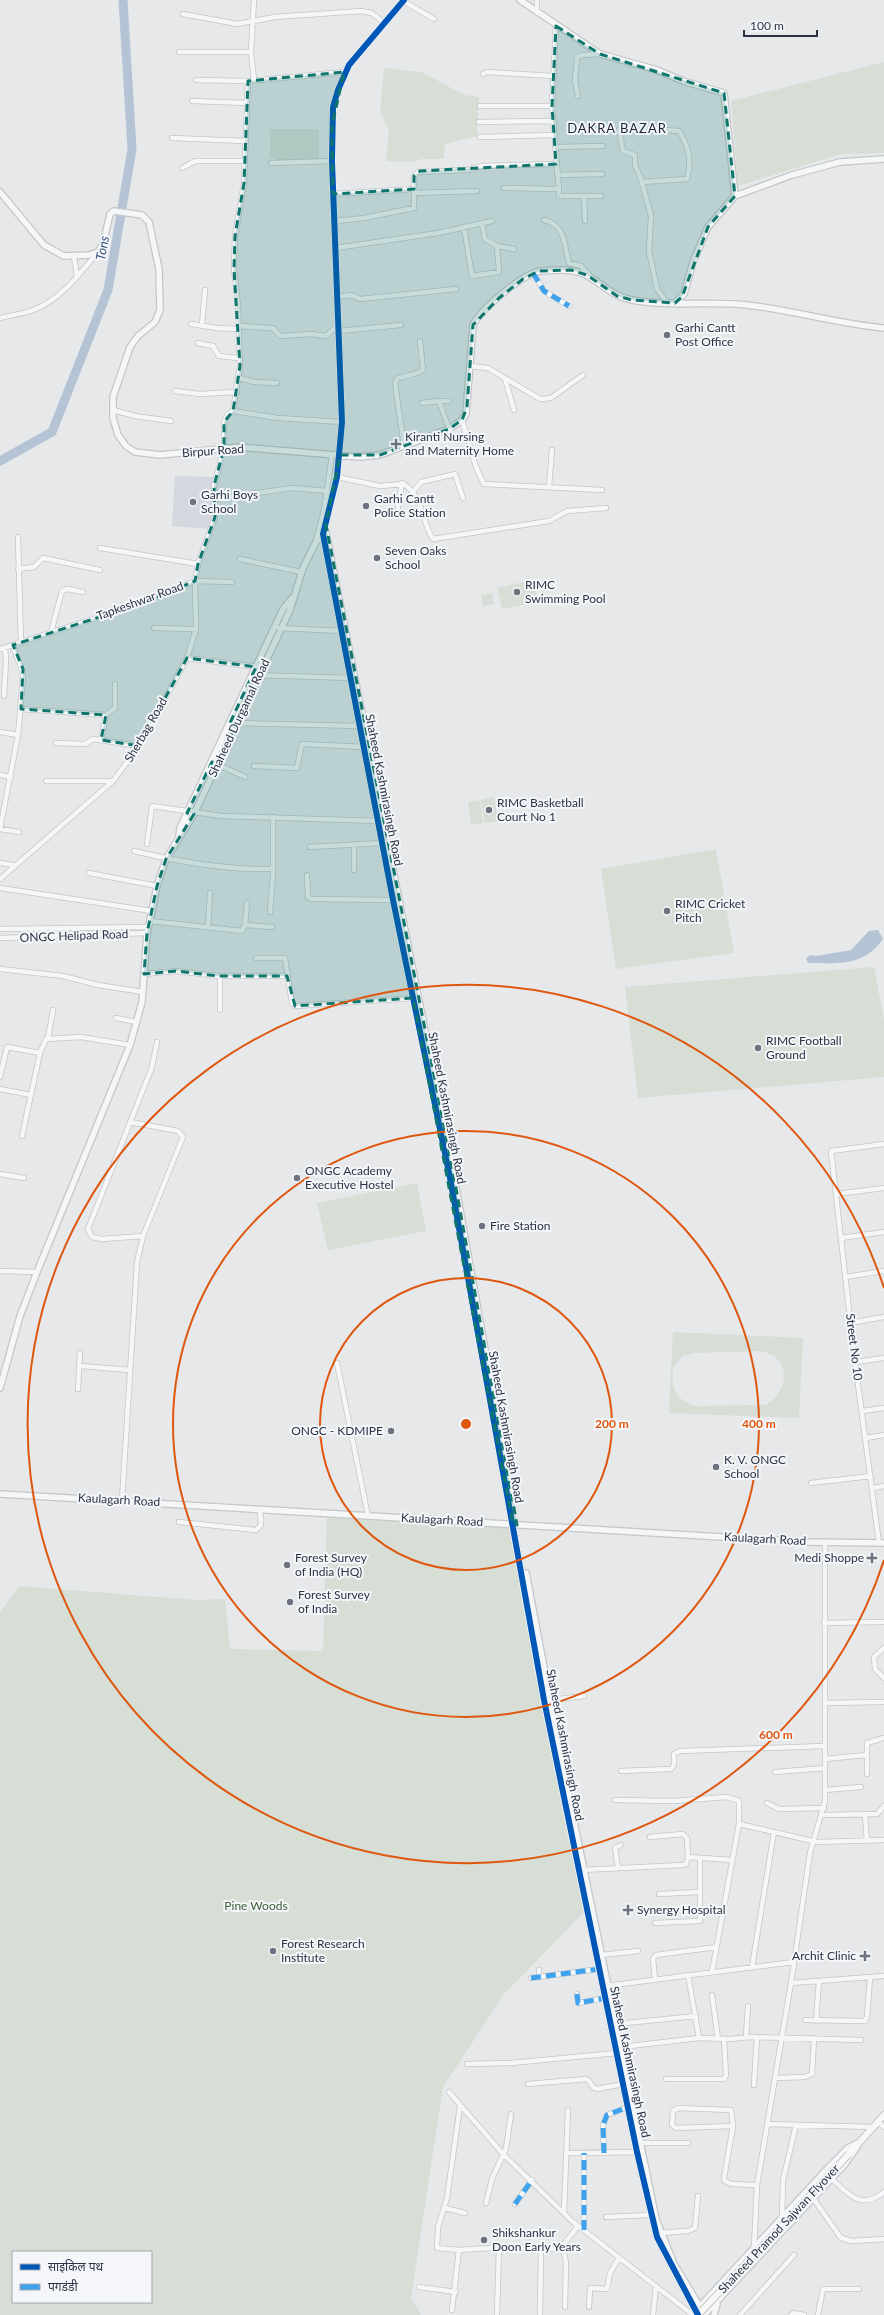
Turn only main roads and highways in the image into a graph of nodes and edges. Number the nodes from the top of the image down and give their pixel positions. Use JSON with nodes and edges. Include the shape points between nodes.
{"nodes":[{"id":1,"x":884,"y":2115,"type":"edge"},
{"id":2,"x":696,"y":2313,"type":"edge"}],
"edges":[{"from":1,"to":2,"type":"main road","name":"Shaheed Pramod Sajwan Flyover","bridge":true}]}
